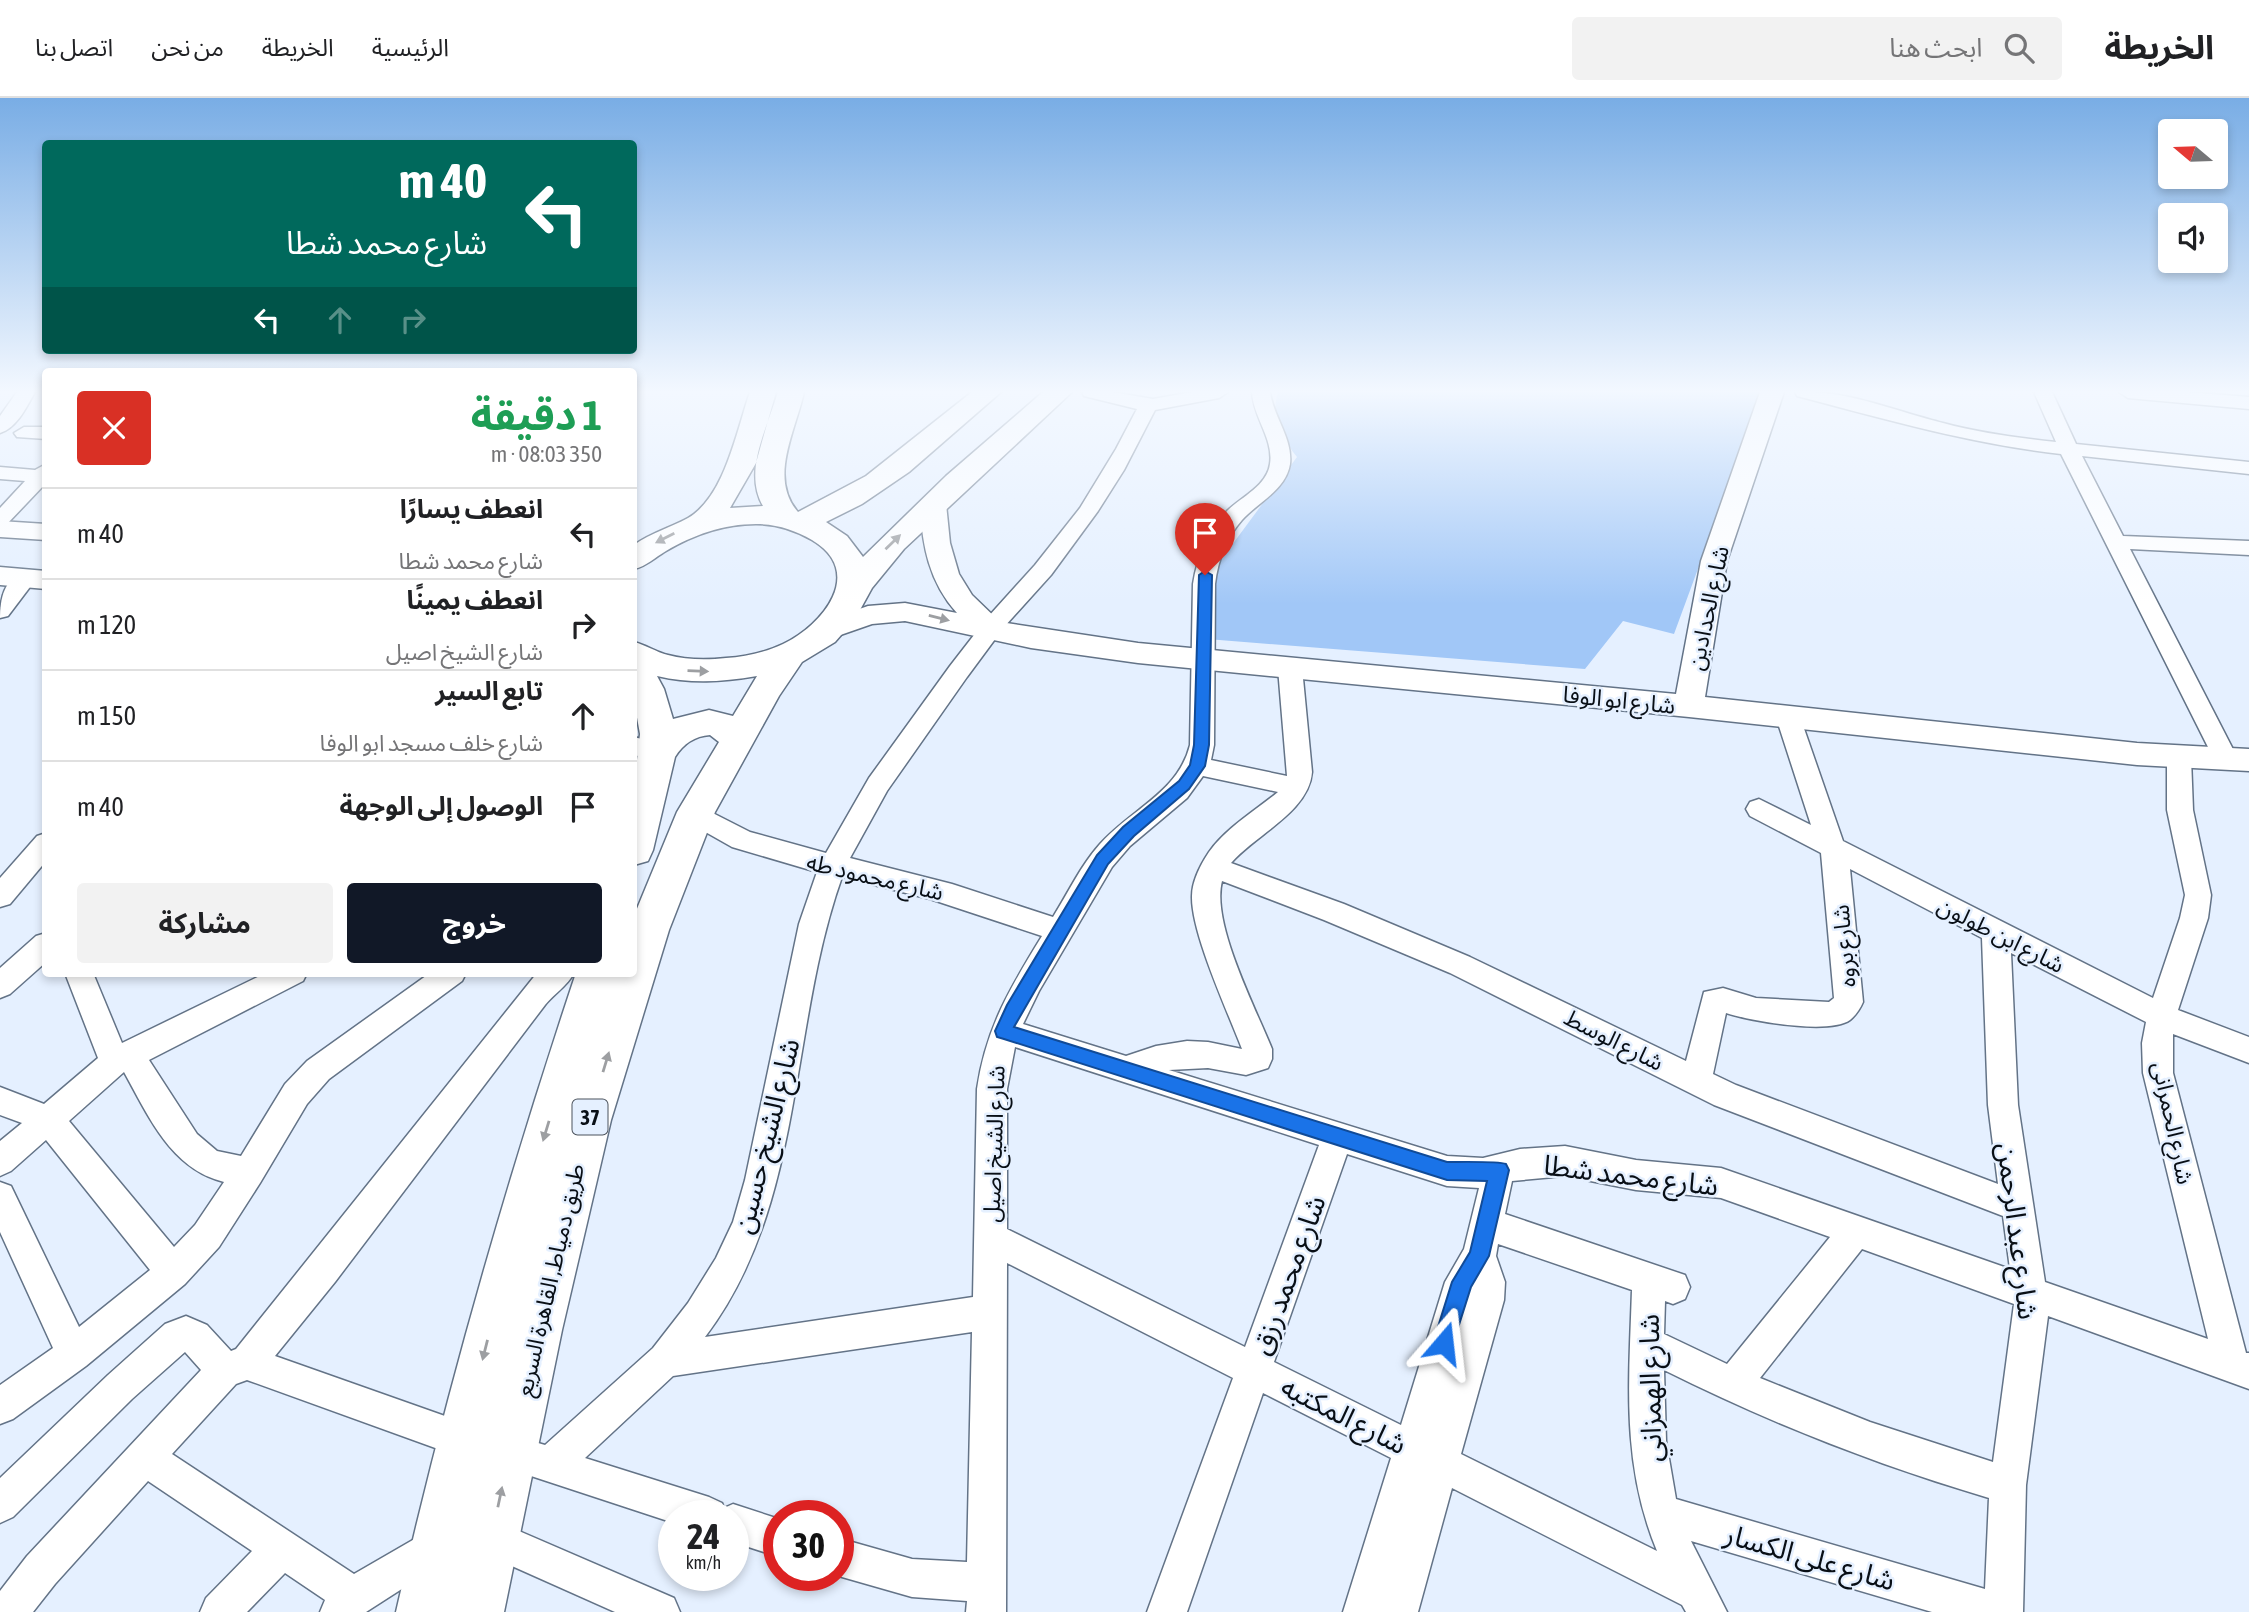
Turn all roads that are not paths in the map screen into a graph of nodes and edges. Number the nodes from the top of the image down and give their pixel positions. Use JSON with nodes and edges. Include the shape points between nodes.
{"nodes":[{"id":1,"x":741,"y":463,"type":"edge"},
{"id":2,"x":771,"y":463,"type":"edge"},
{"id":3,"x":901,"y":463,"type":"edge"},
{"id":4,"x":977,"y":463,"type":"edge"},
{"id":5,"x":1119,"y":463,"type":"edge"},
{"id":6,"x":1280,"y":463,"type":"edge"},
{"id":7,"x":1748,"y":463,"type":"edge"},
{"id":8,"x":2075,"y":463,"type":"edge"},
{"id":9,"x":2196,"y":463,"type":"edge"},
{"id":10,"x":2249,"y":468,"type":"edge"},
{"id":11,"x":0,"y":473,"type":"edge"},
{"id":12,"x":42,"y":474,"type":"edge"},
{"id":13,"x":42,"y":476,"type":"edge"},
{"id":14,"x":933,"y":504,"type":"junction"},
{"id":15,"x":0,"y":520,"type":"edge"},
{"id":16,"x":794,"y":521,"type":"junction"},
{"id":17,"x":700,"y":524,"type":"junction"},
{"id":18,"x":0,"y":528,"type":"edge"},
{"id":19,"x":42,"y":532,"type":"edge"},
{"id":20,"x":2115,"y":542,"type":"junction"},
{"id":21,"x":2249,"y":548,"type":"edge"},
{"id":22,"x":637,"y":557,"type":"edge"},
{"id":23,"x":24,"y":578,"type":"edge"},
{"id":24,"x":851,"y":595,"type":"junction"},
{"id":25,"x":0,"y":611,"type":"edge"},
{"id":26,"x":990,"y":629,"type":"junction"},
{"id":27,"x":808,"y":642,"type":"junction"},
{"id":28,"x":637,"y":655,"type":"edge"},
{"id":29,"x":1204,"y":660,"type":"junction"},
{"id":30,"x":1290,"y":668,"type":"junction"},
{"id":31,"x":637,"y":671,"type":"edge"},
{"id":32,"x":1689,"y":706,"type":"junction"},
{"id":33,"x":1788,"y":717,"type":"junction"},
{"id":34,"x":737,"y":742,"type":"junction"},
{"id":35,"x":646,"y":749,"type":"edge"},
{"id":36,"x":2179,"y":758,"type":"junction"},
{"id":37,"x":2238,"y":760,"type":"edge"},
{"id":38,"x":1197,"y":766,"type":"junction"},
{"id":39,"x":1297,"y":788,"type":"junction"},
{"id":40,"x":1759,"y":809,"type":"dead end"},
{"id":41,"x":695,"y":814,"type":"junction"},
{"id":42,"x":637,"y":825,"type":"edge"},
{"id":43,"x":42,"y":847,"type":"edge"},
{"id":44,"x":1833,"y":848,"type":"junction"},
{"id":45,"x":42,"y":863,"type":"edge"},
{"id":46,"x":832,"y":864,"type":"junction"},
{"id":47,"x":1214,"y":867,"type":"junction"},
{"id":48,"x":8,"y":882,"type":"edge"},
{"id":49,"x":1059,"y":931,"type":"junction"},
{"id":50,"x":1996,"y":933,"type":"junction"},
{"id":51,"x":42,"y":948,"type":"edge"},
{"id":52,"x":637,"y":965,"type":"edge"},
{"id":53,"x":81,"y":977,"type":"edge"},
{"id":54,"x":285,"y":977,"type":"edge"},
{"id":55,"x":446,"y":977,"type":"edge"},
{"id":56,"x":558,"y":977,"type":"edge"},
{"id":57,"x":579,"y":977,"type":"edge"},
{"id":58,"x":633,"y":977,"type":"edge"},
{"id":59,"x":0,"y":986,"type":"edge"},
{"id":60,"x":2161,"y":1016,"type":"junction"},
{"id":61,"x":1004,"y":1031,"type":"junction"},
{"id":62,"x":2249,"y":1050,"type":"edge"},
{"id":63,"x":122,"y":1057,"type":"junction"},
{"id":64,"x":1126,"y":1070,"type":"junction"},
{"id":65,"x":1696,"y":1081,"type":"junction"},
{"id":66,"x":0,"y":1101,"type":"edge"},
{"id":67,"x":48,"y":1119,"type":"junction"},
{"id":68,"x":1338,"y":1136,"type":"junction"},
{"id":69,"x":0,"y":1161,"type":"edge"},
{"id":70,"x":1499,"y":1170,"type":"junction"},
{"id":71,"x":249,"y":1173,"type":"junction"},
{"id":72,"x":0,"y":1197,"type":"edge"},
{"id":73,"x":2016,"y":1206,"type":"junction"},
{"id":74,"x":1856,"y":1230,"type":"junction"},
{"id":75,"x":990,"y":1238,"type":"junction"},
{"id":76,"x":1483,"y":1240,"type":"junction"},
{"id":77,"x":173,"y":1272,"type":"junction"},
{"id":78,"x":2032,"y":1293,"type":"junction"},
{"id":79,"x":989,"y":1312,"type":"junction"},
{"id":80,"x":1648,"y":1344,"type":"junction"},
{"id":81,"x":75,"y":1354,"type":"junction"},
{"id":82,"x":665,"y":1360,"type":"junction"},
{"id":83,"x":236,"y":1366,"type":"junction"},
{"id":84,"x":2240,"y":1368,"type":"edge"},
{"id":85,"x":1254,"y":1370,"type":"junction"},
{"id":86,"x":1732,"y":1385,"type":"junction"},
{"id":87,"x":0,"y":1406,"type":"edge"},
{"id":88,"x":463,"y":1440,"type":"junction"},
{"id":89,"x":1426,"y":1456,"type":"junction"},
{"id":90,"x":145,"y":1458,"type":"junction"},
{"id":91,"x":530,"y":1458,"type":"junction"},
{"id":92,"x":2008,"y":1485,"type":"junction"},
{"id":93,"x":660,"y":1500,"type":"edge"},
{"id":94,"x":0,"y":1504,"type":"edge"},
{"id":95,"x":1662,"y":1514,"type":"junction"},
{"id":96,"x":491,"y":1538,"type":"junction"},
{"id":97,"x":438,"y":1544,"type":"junction"},
{"id":98,"x":282,"y":1548,"type":"junction"},
{"id":99,"x":854,"y":1562,"type":"edge"},
{"id":100,"x":986,"y":1598,"type":"edge"},
{"id":101,"x":1702,"y":1602,"type":"edge"},
{"id":102,"x":347,"y":1604,"type":"edge"},
{"id":103,"x":8,"y":1612,"type":"edge"},
{"id":104,"x":220,"y":1612,"type":"edge"},
{"id":105,"x":425,"y":1612,"type":"edge"},
{"id":106,"x":475,"y":1612,"type":"edge"},
{"id":107,"x":660,"y":1612,"type":"edge"},
{"id":108,"x":1167,"y":1612,"type":"edge"},
{"id":109,"x":1363,"y":1612,"type":"edge"},
{"id":110,"x":1398,"y":1612,"type":"edge"},
{"id":111,"x":2001,"y":1612,"type":"edge"}],
"edges":[{"from":1,"to":17,"type":"highway","via":[[719,506]]},
{"from":2,"to":16,"type":"highway","via":[[768,483],[773,496]]},
{"from":3,"to":16,"type":"highway","via":[[841,506]]},
{"from":4,"to":14,"type":"highway","name":"طريق دمياط, القاهرة السريع"},
{"from":5,"to":26,"type":"street","name":"شارع الشيخ حسين","via":[[1083,518]]},
{"from":6,"to":29,"type":"street","via":[[1268,486],[1233,517],[1209,557],[1204,584]]},
{"from":7,"to":32,"type":"street","name":"شارع الحدادين","via":[[1714,561]]},
{"from":8,"to":20,"type":"street"},
{"from":9,"to":10,"type":"street"},
{"from":11,"to":12,"type":"street"},
{"from":13,"to":15,"type":"street"},
{"from":24,"to":14,"type":"highway","name":"طريق دمياط, القاهرة السريع","one_way":true,"via":[[877,558]]},
{"from":14,"to":26,"type":"street","via":[[935,544],[942,569],[957,594]]},
{"from":16,"to":17,"type":"highway","via":[[754,516]]},
{"from":16,"to":24,"type":"highway","via":[[826,534],[844,551],[853,572]]},
{"from":17,"to":22,"type":"highway","one_way":true,"via":[[663,539]]},
{"from":18,"to":19,"type":"street"},
{"from":20,"to":21,"type":"street"},
{"from":20,"to":37,"type":"street"},
{"from":23,"to":25,"type":"street"},
{"from":24,"to":27,"type":"highway","name":"طريق دمياط, القاهرة السريع","via":[[845,607]]},
{"from":27,"to":26,"type":"street","name":"شارع ابو الوفا","one_way":true,"via":[[868,615],[896,612]]},
{"from":26,"to":29,"type":"street","name":"شارع ابو الوفا"},
{"from":26,"to":46,"type":"street","name":"شارع الشيخ حسين","via":[[870,795]]},
{"from":28,"to":27,"type":"highway","one_way":true,"via":[[657,665],[699,672],[746,668]]},
{"from":27,"to":34,"type":"highway","name":"طريق دمياط, القاهرة السريع","number":"37","via":[[768,685]]},
{"from":29,"to":30,"type":"street","name":"شارع ابو الوفا"},
{"from":29,"to":38,"type":"street","via":[[1202,745]]},
{"from":30,"to":32,"type":"street","name":"شارع ابو الوفا"},
{"from":30,"to":39,"type":"street","via":[[1300,772]]},
{"from":31,"to":35,"type":"highway","via":[[657,716]]},
{"from":32,"to":33,"type":"street","name":"شارع ابو الوفا"},
{"from":33,"to":36,"type":"street","name":"شارع ابو الوفا"},
{"from":33,"to":44,"type":"street","name":"شارع بروه"},
{"from":34,"to":35,"type":"highway","via":[[724,727],[699,723]]},
{"from":34,"to":41,"type":"highway","name":"طريق دمياط, القاهرة السريع","number":"37"},
{"from":35,"to":42,"type":"highway"},
{"from":36,"to":37,"type":"street","name":"شارع ابو الوفا"},
{"from":36,"to":60,"type":"street","name":"شارع الحمرانى","via":[[2180,810],[2198,895]]},
{"from":38,"to":39,"type":"street"},
{"from":38,"to":49,"type":"street","name":"شارع الشيخ اصيل","via":[[1184,785],[1109,852]]},
{"from":39,"to":47,"type":"street","via":[[1232,844]]},
{"from":40,"to":44,"type":"street","name":"شارع ابن طولون"},
{"from":41,"to":46,"type":"street","name":"شارع محمود طه","via":[[720,831],[764,850]]},
{"from":52,"to":41,"type":"highway","name":"طريق دمياط, القاهرة السريع","number":"37","one_way":true},
{"from":43,"to":48,"type":"street"},
{"from":44,"to":50,"type":"street","name":"شارع ابن طولون"},
{"from":44,"to":65,"type":"street","name":"شارع بروه","via":[[1842,908],[1847,1006],[1829,1014],[1756,1010],[1714,1001]]},
{"from":45,"to":48,"type":"street"},
{"from":46,"to":49,"type":"street","name":"شارع محمود طه","via":[[959,896]]},
{"from":46,"to":82,"type":"street","name":"شارع الشيخ حسين","via":[[813,924],[748,1225],[715,1293]]},
{"from":47,"to":64,"type":"street","via":[[1205,895],[1207,915],[1257,1049],[1256,1059],[1247,1063],[1182,1054]]},
{"from":47,"to":65,"type":"street","name":"شارع الوسط","via":[[1450,961]]},
{"from":49,"to":61,"type":"street","name":"شارع الشيخ اصيل"},
{"from":50,"to":60,"type":"street","name":"شارع ابن طولون"},
{"from":50,"to":73,"type":"street","name":"شارع عبد الرحمن","via":[[2003,1105]]},
{"from":51,"to":59,"type":"street"},
{"from":53,"to":63,"type":"street"},
{"from":54,"to":63,"type":"street"},
{"from":55,"to":71,"type":"street","via":[[318,1070],[296,1094]]},
{"from":56,"to":83,"type":"street","via":[[550,978],[535,996],[323,1270]]},
{"from":57,"to":88,"type":"highway","name":"طريق دمياط, القاهرة السريع","number":"37","one_way":true},
{"from":91,"to":58,"type":"highway","name":"طريق دمياط, القاهرة السريع","number":"37","one_way":true,"via":[[554,1255],[597,1091]]},
{"from":60,"to":62,"type":"street","name":"شارع ابن طولون"},
{"from":60,"to":84,"type":"street","name":"شارع الحمرانى","via":[[2157,1043],[2162,1090]]},
{"from":61,"to":64,"type":"street","name":"شارع محمد شطا"},
{"from":61,"to":75,"type":"street","name":"شارع الشيخ اصيل","via":[[992,1089]]},
{"from":63,"to":67,"type":"street"},
{"from":63,"to":71,"type":"street","via":[[193,1152],[207,1162]]},
{"from":64,"to":68,"type":"street","name":"شارع محمد شطا"},
{"from":65,"to":73,"type":"street","name":"شارع الوسط"},
{"from":66,"to":67,"type":"street"},
{"from":67,"to":69,"type":"street"},
{"from":67,"to":77,"type":"street"},
{"from":68,"to":70,"type":"street","name":"شارع محمد شطا","via":[[1447,1171]]},
{"from":68,"to":85,"type":"street","name":"شارع محمد رزق"},
{"from":70,"to":74,"type":"street","name":"شارع محمد شطا","via":[[1565,1161],[1706,1181]]},
{"from":70,"to":76,"type":"street"},
{"from":71,"to":77,"type":"street","via":[[207,1236]]},
{"from":72,"to":81,"type":"street"},
{"from":73,"to":78,"type":"street","name":"شارع عبد الرحمن"},
{"from":74,"to":78,"type":"street","name":"شارع محمد شطا"},
{"from":74,"to":86,"type":"street"},
{"from":75,"to":79,"type":"street","name":"شارع الشيخ اصيل"},
{"from":75,"to":85,"type":"street","name":"شارع المكتبه"},
{"from":76,"to":80,"type":"street","name":"شارع الهمزاني","via":[[1661,1283]]},
{"from":76,"to":89,"type":"street","via":[[1487,1300]]},
{"from":77,"to":81,"type":"street"},
{"from":78,"to":84,"type":"street","name":"شارع محمد شطا"},
{"from":78,"to":92,"type":"street","name":"شارع عبد الرحمن","via":[[2032,1322]]},
{"from":79,"to":82,"type":"street"},
{"from":79,"to":100,"type":"street","name":"شارع الشيخ اصيل"},
{"from":80,"to":86,"type":"street"},
{"from":80,"to":95,"type":"street","name":"شارع الهمزاني","via":[[1647,1440]]},
{"from":81,"to":87,"type":"street"},
{"from":82,"to":91,"type":"street","name":"شارع الشيخ حسين"},
{"from":83,"to":88,"type":"street"},
{"from":83,"to":90,"type":"street"},
{"from":83,"to":94,"type":"street","via":[[195,1337],[177,1336]]},
{"from":85,"to":89,"type":"street","name":"شارع المكتبه"},
{"from":85,"to":108,"type":"street","name":"شارع محمد رزق"},
{"from":86,"to":92,"type":"street","via":[[1867,1441]]},
{"from":88,"to":97,"type":"highway","name":"طريق دمياط, القاهرة السريع","number":"37"},
{"from":89,"to":101,"type":"street","name":"شارع المكتبه"},
{"from":89,"to":109,"type":"street"},
{"from":89,"to":110,"type":"street"},
{"from":90,"to":98,"type":"street"},
{"from":90,"to":103,"type":"street"},
{"from":91,"to":93,"type":"street"},
{"from":96,"to":91,"type":"highway","name":"طريق دمياط, القاهرة السريع","number":"37","one_way":true},
{"from":92,"to":111,"type":"street","name":"شارع عبد الرحمن"},
{"from":95,"to":101,"type":"street","name":"شارع الهمزاني"},
{"from":95,"to":111,"type":"street","name":"شارع على الكسار"},
{"from":96,"to":106,"type":"highway","name":"طريق دمياط, القاهرة السريع","number":"37"},
{"from":96,"to":107,"type":"street"},
{"from":97,"to":102,"type":"street"},
{"from":97,"to":105,"type":"highway","name":"طريق دمياط, القاهرة السريع","number":"37"},
{"from":98,"to":102,"type":"street"},
{"from":98,"to":104,"type":"street"},
{"from":99,"to":100,"type":"street"}]}
